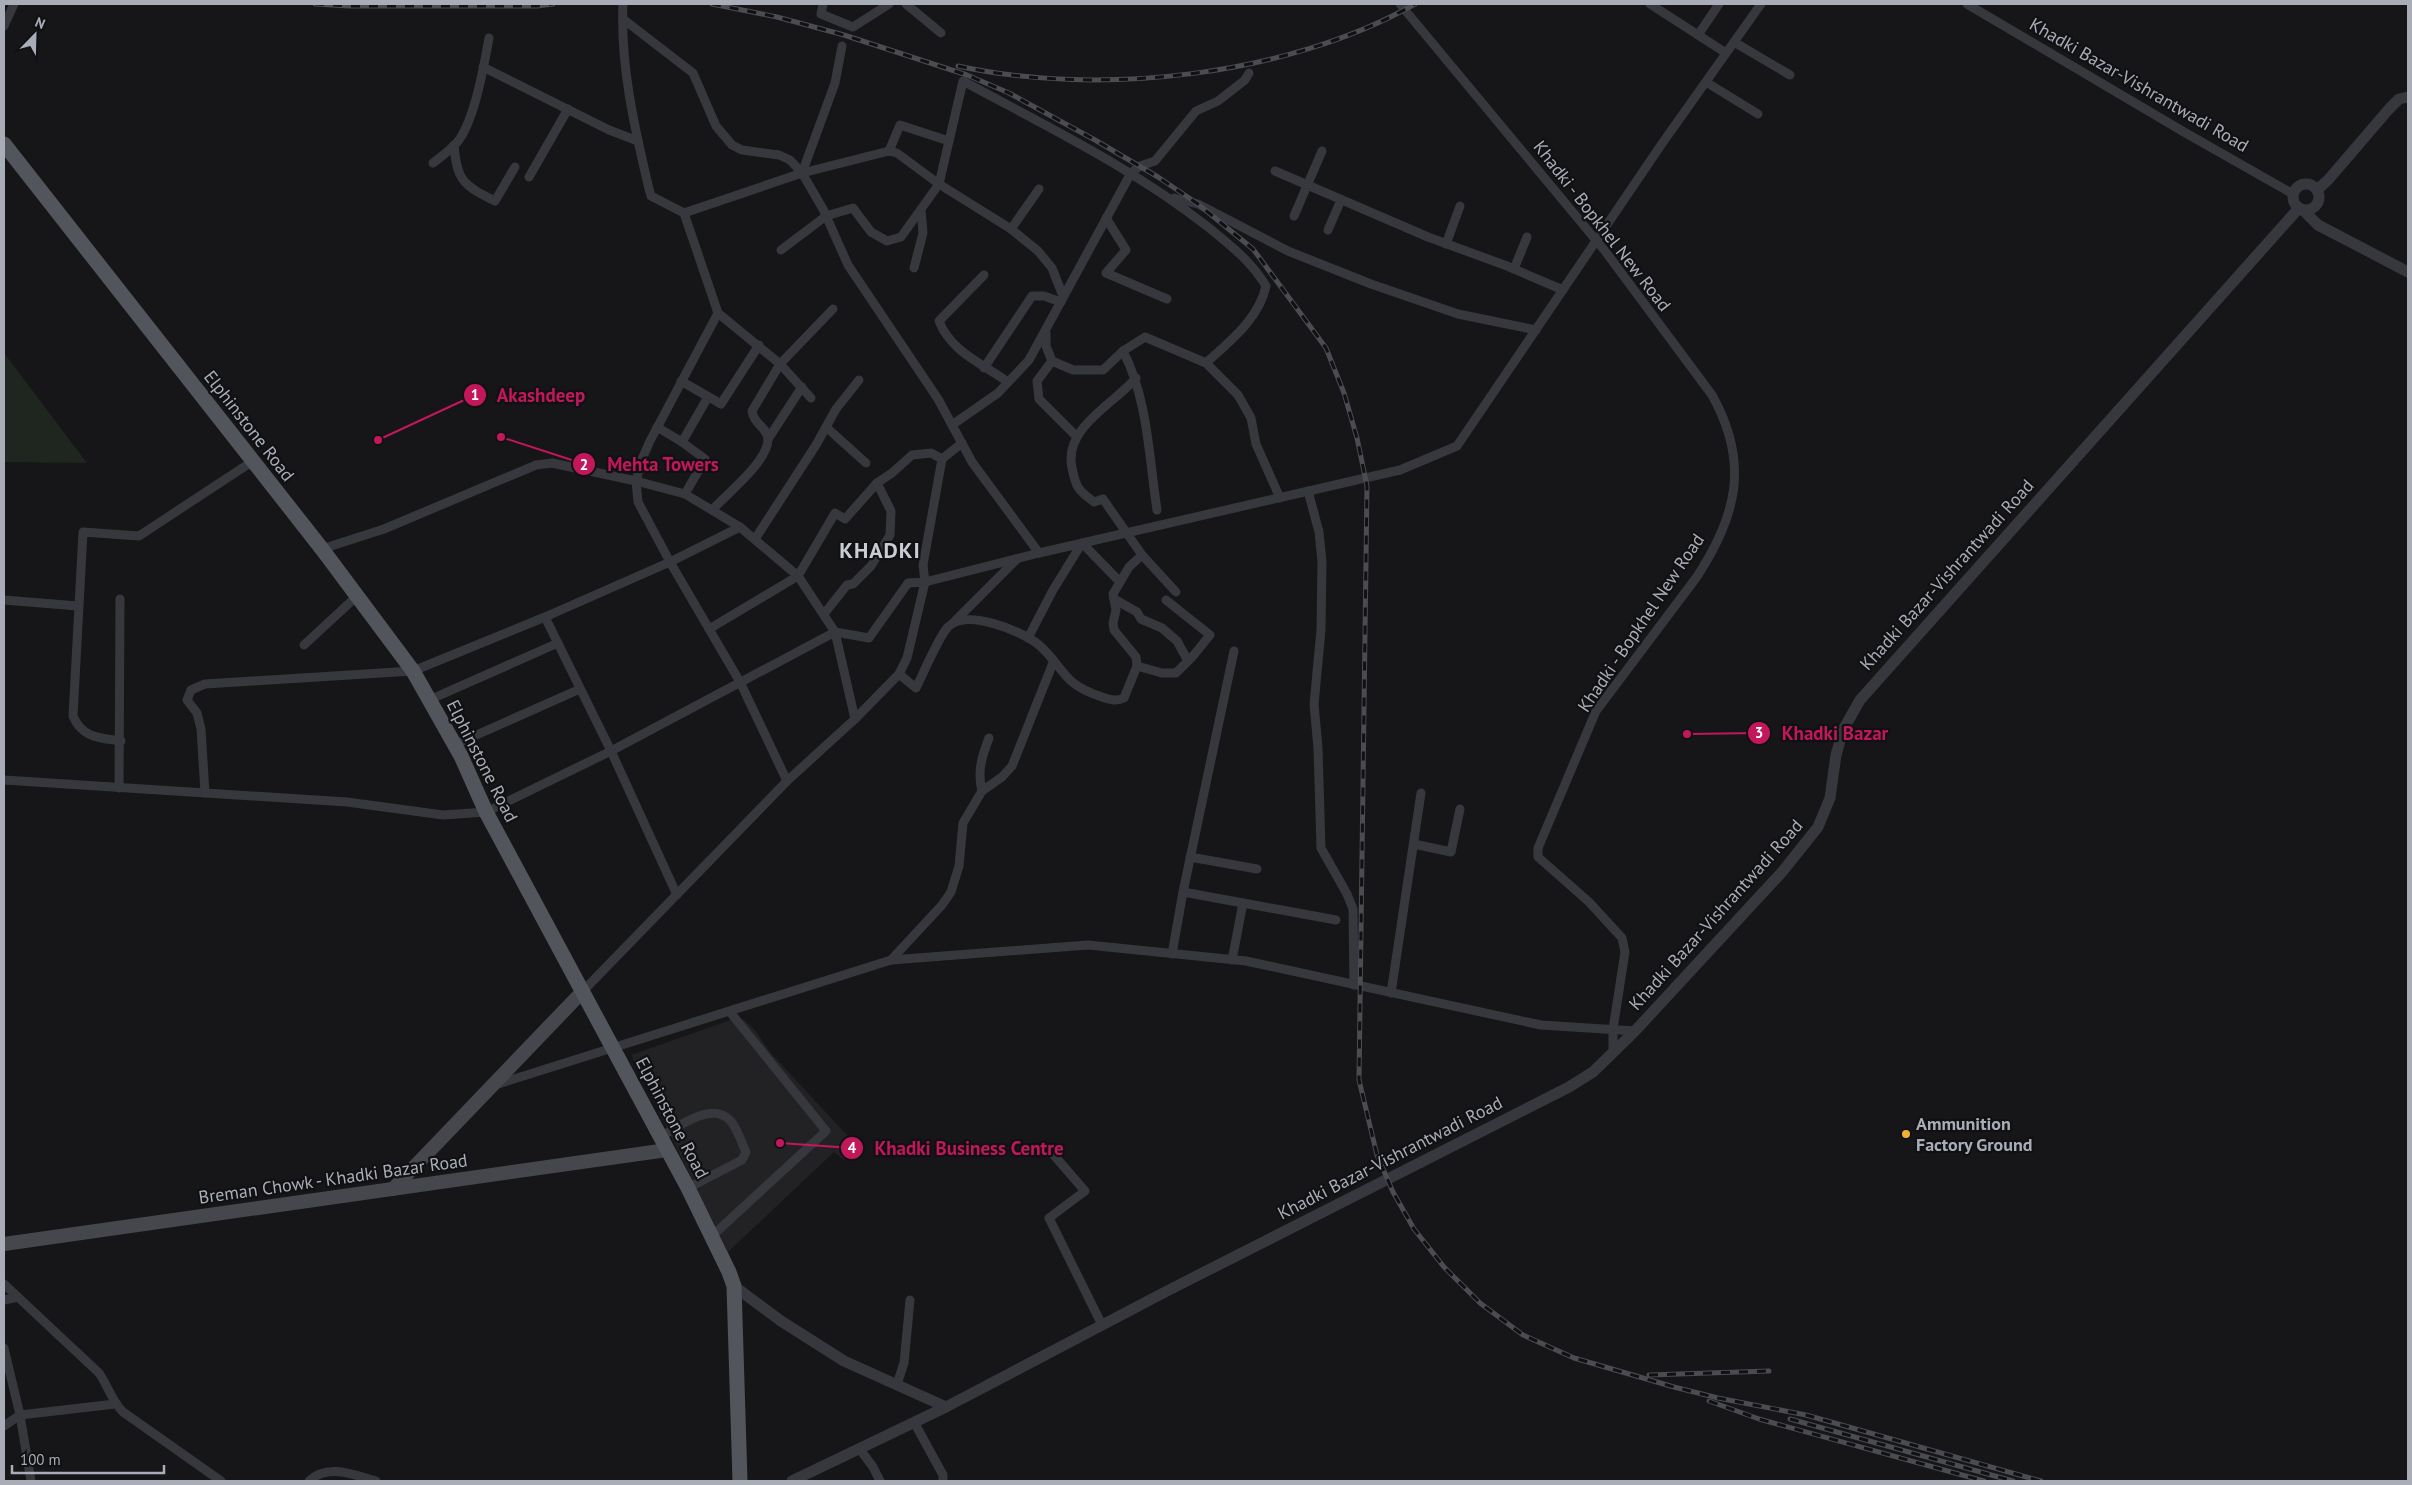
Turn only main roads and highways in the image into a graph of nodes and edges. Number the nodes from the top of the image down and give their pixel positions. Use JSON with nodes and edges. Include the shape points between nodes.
{"nodes":[{"id":1,"x":4,"y":144,"type":"edge"},
{"id":2,"x":583,"y":991,"type":"junction"},
{"id":3,"x":664,"y":1143,"type":"junction"},
{"id":4,"x":393,"y":1189,"type":"junction"},
{"id":5,"x":4,"y":1244,"type":"edge"},
{"id":6,"x":740,"y":1481,"type":"edge"}],
"edges":[{"from":1,"to":2,"type":"main road","name":"Elphinstone Road","via":[[322,549],[413,671]]},
{"from":2,"to":3,"type":"main road","name":"Elphinstone Road"},
{"from":2,"to":4,"type":"main road"},
{"from":3,"to":4,"type":"main road","name":"Breman Chowk - Khadki Bazar Road"},
{"from":3,"to":6,"type":"main road","name":"Elphinstone Road","via":[[734,1286]]},
{"from":4,"to":5,"type":"main road","name":"Breman Chowk - Khadki Bazar Road"}]}
